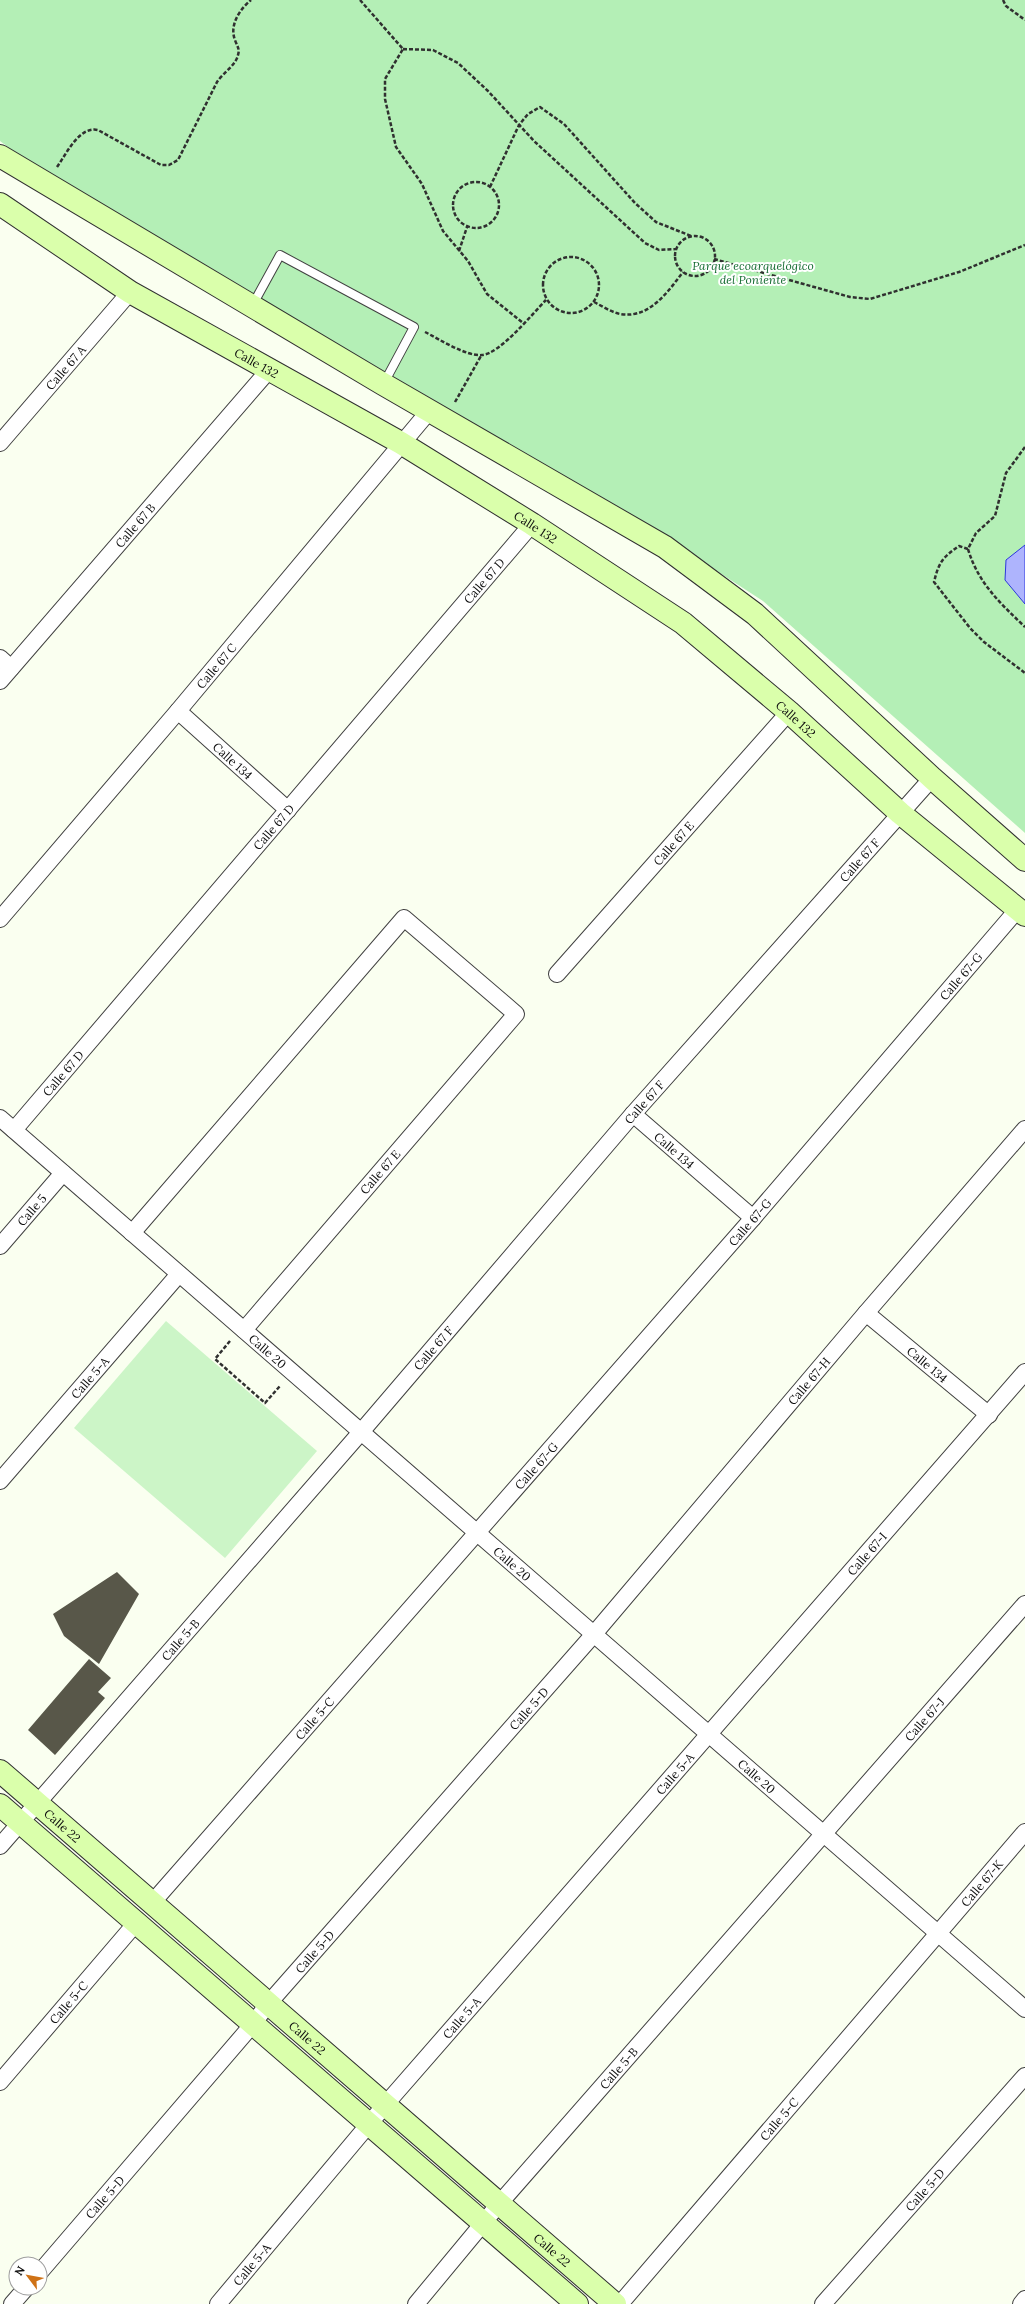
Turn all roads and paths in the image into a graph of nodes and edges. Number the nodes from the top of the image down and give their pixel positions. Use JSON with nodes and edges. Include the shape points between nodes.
{"nodes":[{"id":1,"x":251,"y":0,"type":"edge"},
{"id":2,"x":360,"y":0,"type":"edge"},
{"id":3,"x":1002,"y":0,"type":"edge"},
{"id":4,"x":1025,"y":20,"type":"edge"},
{"id":5,"x":403,"y":49,"type":"junction"},
{"id":6,"x":519,"y":125,"type":"junction"},
{"id":7,"x":0,"y":156,"type":"edge"},
{"id":8,"x":56,"y":168,"type":"dead end"},
{"id":9,"x":490,"y":187,"type":"junction"},
{"id":10,"x":0,"y":204,"type":"edge"},
{"id":11,"x":467,"y":227,"type":"junction"},
{"id":12,"x":690,"y":236,"type":"junction"},
{"id":13,"x":1025,"y":245,"type":"edge"},
{"id":14,"x":676,"y":249,"type":"junction"},
{"id":15,"x":459,"y":251,"type":"junction"},
{"id":16,"x":714,"y":260,"type":"junction"},
{"id":17,"x":683,"y":272,"type":"junction"},
{"id":18,"x":130,"y":292,"type":"junction"},
{"id":19,"x":546,"y":300,"type":"junction"},
{"id":20,"x":594,"y":302,"type":"junction"},
{"id":21,"x":252,"y":306,"type":"junction"},
{"id":22,"x":523,"y":323,"type":"junction"},
{"id":23,"x":414,"y":327,"type":"junction"},
{"id":24,"x":481,"y":356,"type":"junction"},
{"id":25,"x":269,"y":370,"type":"junction"},
{"id":26,"x":383,"y":384,"type":"junction"},
{"id":27,"x":438,"y":414,"type":"junction"},
{"id":28,"x":0,"y":443,"type":"edge"},
{"id":29,"x":401,"y":443,"type":"junction"},
{"id":30,"x":1025,"y":447,"type":"edge"},
{"id":31,"x":532,"y":524,"type":"junction"},
{"id":32,"x":968,"y":549,"type":"junction"},
{"id":33,"x":1025,"y":627,"type":"edge"},
{"id":34,"x":6,"y":663,"type":"edge"},
{"id":35,"x":1025,"y":673,"type":"edge"},
{"id":36,"x":0,"y":681,"type":"edge"},
{"id":37,"x":178,"y":711,"type":"junction"},
{"id":38,"x":789,"y":712,"type":"junction"},
{"id":39,"x":932,"y":778,"type":"junction"},
{"id":40,"x":288,"y":810,"type":"junction"},
{"id":41,"x":900,"y":813,"type":"junction"},
{"id":42,"x":1025,"y":860,"type":"edge"},
{"id":43,"x":1021,"y":912,"type":"edge"},
{"id":44,"x":0,"y":919,"type":"edge"},
{"id":45,"x":558,"y":974,"type":"dead end"},
{"id":46,"x":633,"y":1114,"type":"junction"},
{"id":47,"x":0,"y":1118,"type":"edge"},
{"id":48,"x":1025,"y":1129,"type":"edge"},
{"id":49,"x":14,"y":1130,"type":"junction"},
{"id":50,"x":63,"y":1173,"type":"junction"},
{"id":51,"x":753,"y":1218,"type":"junction"},
{"id":52,"x":132,"y":1233,"type":"junction"},
{"id":53,"x":0,"y":1246,"type":"edge"},
{"id":54,"x":179,"y":1274,"type":"junction"},
{"id":55,"x":866,"y":1313,"type":"junction"},
{"id":56,"x":244,"y":1330,"type":"junction"},
{"id":57,"x":231,"y":1340,"type":"dead end"},
{"id":58,"x":1025,"y":1372,"type":"edge"},
{"id":59,"x":281,"y":1384,"type":"dead end"},
{"id":60,"x":989,"y":1415,"type":"junction"},
{"id":61,"x":361,"y":1432,"type":"junction"},
{"id":62,"x":0,"y":1480,"type":"edge"},
{"id":63,"x":477,"y":1533,"type":"junction"},
{"id":64,"x":1025,"y":1604,"type":"edge"},
{"id":65,"x":594,"y":1634,"type":"junction"},
{"id":66,"x":710,"y":1735,"type":"junction"},
{"id":67,"x":0,"y":1771,"type":"edge"},
{"id":68,"x":38,"y":1804,"type":"junction"},
{"id":69,"x":0,"y":1805,"type":"edge"},
{"id":70,"x":20,"y":1823,"type":"junction"},
{"id":71,"x":1025,"y":1832,"type":"edge"},
{"id":72,"x":825,"y":1834,"type":"junction"},
{"id":73,"x":0,"y":1846,"type":"edge"},
{"id":74,"x":152,"y":1903,"type":"junction"},
{"id":75,"x":136,"y":1923,"type":"junction"},
{"id":76,"x":938,"y":1933,"type":"junction"},
{"id":77,"x":268,"y":2004,"type":"junction"},
{"id":78,"x":1025,"y":2009,"type":"edge"},
{"id":79,"x":253,"y":2024,"type":"junction"},
{"id":80,"x":1025,"y":2076,"type":"edge"},
{"id":81,"x":0,"y":2082,"type":"edge"},
{"id":82,"x":385,"y":2105,"type":"junction"},
{"id":83,"x":369,"y":2124,"type":"junction"},
{"id":84,"x":499,"y":2204,"type":"junction"},
{"id":85,"x":484,"y":2223,"type":"junction"},
{"id":86,"x":48,"y":2263,"type":"edge"},
{"id":87,"x":19,"y":2296,"type":"edge"},
{"id":88,"x":1025,"y":2300,"type":"edge"},
{"id":89,"x":12,"y":2304,"type":"edge"},
{"id":90,"x":218,"y":2304,"type":"edge"},
{"id":91,"x":416,"y":2304,"type":"edge"},
{"id":92,"x":577,"y":2304,"type":"edge"},
{"id":93,"x":615,"y":2304,"type":"edge"},
{"id":94,"x":620,"y":2304,"type":"edge"},
{"id":95,"x":824,"y":2304,"type":"edge"},
{"id":96,"x":1021,"y":2304,"type":"edge"}],
"edges":[{"from":1,"to":8,"type":"path","via":[[242,7],[234,29],[234,39],[239,50],[238,58],[223,72],[217,82],[178,160],[169,165],[161,165],[90,128],[83,131]]},
{"from":2,"to":5,"type":"path"},
{"from":3,"to":4,"type":"path"},
{"from":5,"to":6,"type":"path","via":[[433,50],[458,63]]},
{"from":5,"to":15,"type":"path","via":[[385,79],[384,99],[396,147],[422,184],[443,231]]},
{"from":6,"to":9,"type":"path"},
{"from":6,"to":12,"type":"path","via":[[528,114],[540,107],[564,124],[635,203],[656,222]]},
{"from":6,"to":14,"type":"path","via":[[579,184],[645,243],[659,250]]},
{"from":7,"to":21,"type":"street"},
{"from":9,"to":11,"type":"path","via":[[498,198],[498,212],[494,219],[483,228]]},
{"from":9,"to":11,"type":"path","via":[[476,182],[456,193],[453,201],[454,212],[460,222]]},
{"from":10,"to":18,"type":"street","name":"Calle 132"},
{"from":11,"to":15,"type":"path"},
{"from":12,"to":14,"type":"path","via":[[684,238]]},
{"from":12,"to":16,"type":"path","via":[[709,241],[715,253]]},
{"from":13,"to":16,"type":"path","via":[[959,272],[870,299],[850,297]]},
{"from":14,"to":17,"type":"path","via":[[676,261]]},
{"from":15,"to":22,"type":"path","via":[[487,294]]},
{"from":16,"to":17,"type":"path","via":[[712,266],[702,274],[689,275]]},
{"from":17,"to":20,"type":"path","via":[[667,294],[649,309],[635,315],[618,314]]},
{"from":18,"to":25,"type":"street","name":"Calle 132"},
{"from":18,"to":28,"type":"street","name":"Calle 67 A"},
{"from":19,"to":20,"type":"path","via":[[561,312],[570,314],[588,308]]},
{"from":19,"to":20,"type":"path","via":[[543,281],[546,272],[551,264],[568,256],[586,261],[596,271],[600,284]]},
{"from":19,"to":22,"type":"path"},
{"from":21,"to":23,"type":"lane","via":[[280,255]]},
{"from":21,"to":26,"type":"street"},
{"from":22,"to":24,"type":"path","via":[[489,354]]},
{"from":23,"to":24,"type":"path"},
{"from":23,"to":26,"type":"lane"},
{"from":24,"to":27,"type":"path"},
{"from":25,"to":29,"type":"street","name":"Calle 132"},
{"from":25,"to":34,"type":"street","name":"Calle 67 B"},
{"from":26,"to":27,"type":"street"},
{"from":27,"to":29,"type":"street","name":"Calle 67 C"},
{"from":27,"to":39,"type":"street","via":[[671,551],[755,614]]},
{"from":29,"to":31,"type":"street","name":"Calle 132"},
{"from":29,"to":37,"type":"street","name":"Calle 67 C"},
{"from":30,"to":32,"type":"path","via":[[1006,473],[995,516],[976,533]]},
{"from":31,"to":38,"type":"street","name":"Calle 132","via":[[683,623]]},
{"from":31,"to":40,"type":"street","name":"Calle 67 D"},
{"from":32,"to":33,"type":"path","via":[[974,568],[997,600]]},
{"from":32,"to":35,"type":"path","via":[[959,546],[947,554],[938,563],[934,582],[984,642]]},
{"from":34,"to":36,"type":"street","name":"Calle 67 B"},
{"from":37,"to":40,"type":"street","name":"Calle 134"},
{"from":37,"to":44,"type":"street","name":"Calle 67 C"},
{"from":38,"to":41,"type":"street","name":"Calle 132"},
{"from":38,"to":45,"type":"street","name":"Calle 67 E"},
{"from":39,"to":41,"type":"street","name":"Calle 67 F"},
{"from":39,"to":42,"type":"street"},
{"from":40,"to":49,"type":"street","name":"Calle 67 D"},
{"from":41,"to":43,"type":"street","name":"Calle 132"},
{"from":41,"to":46,"type":"street","name":"Calle 67 F"},
{"from":43,"to":51,"type":"street","name":"Calle 67-G"},
{"from":46,"to":51,"type":"street","name":"Calle 134"},
{"from":46,"to":61,"type":"street","name":"Calle 67 F"},
{"from":47,"to":49,"type":"street","name":"Calle 20"},
{"from":48,"to":55,"type":"street","name":"Calle 67-H"},
{"from":49,"to":50,"type":"street","name":"Calle 20"},
{"from":50,"to":52,"type":"street","name":"Calle 20"},
{"from":50,"to":53,"type":"street","name":"Calle 5"},
{"from":51,"to":63,"type":"street","name":"Calle 67-G"},
{"from":52,"to":54,"type":"street","name":"Calle 20"},
{"from":52,"to":56,"type":"street","name":"Calle 67 E","via":[[404,918],[516,1014]]},
{"from":54,"to":56,"type":"street","name":"Calle 20"},
{"from":54,"to":62,"type":"street","name":"Calle 5-A"},
{"from":55,"to":60,"type":"street","name":"Calle 134"},
{"from":55,"to":65,"type":"street","name":"Calle 67-H"},
{"from":56,"to":61,"type":"street","name":"Calle 20"},
{"from":57,"to":59,"type":"path","via":[[214,1360],[265,1403]]},
{"from":58,"to":60,"type":"street","name":"Calle 67-I"},
{"from":60,"to":66,"type":"street","name":"Calle 67-I"},
{"from":61,"to":63,"type":"street","name":"Calle 20"},
{"from":61,"to":68,"type":"street","name":"Calle 5-B"},
{"from":63,"to":65,"type":"street","name":"Calle 20"},
{"from":63,"to":74,"type":"street","name":"Calle 5-C"},
{"from":64,"to":72,"type":"street","name":"Calle 67-J"},
{"from":65,"to":66,"type":"street","name":"Calle 20"},
{"from":65,"to":77,"type":"street","name":"Calle 5-D"},
{"from":66,"to":72,"type":"street","name":"Calle 20"},
{"from":66,"to":82,"type":"street","name":"Calle 5-A"},
{"from":67,"to":68,"type":"street","name":"Calle 22"},
{"from":68,"to":70,"type":"street","name":"Calle 5-B"},
{"from":68,"to":74,"type":"street","name":"Calle 22"},
{"from":69,"to":70,"type":"street","name":"Calle 22"},
{"from":70,"to":73,"type":"street","name":"Calle 5-B"},
{"from":70,"to":75,"type":"street","name":"Calle 22"},
{"from":71,"to":76,"type":"street","name":"Calle 67-K"},
{"from":72,"to":76,"type":"street","name":"Calle 20"},
{"from":72,"to":84,"type":"street","name":"Calle 5-B"},
{"from":74,"to":77,"type":"street","name":"Calle 22"},
{"from":75,"to":79,"type":"street","name":"Calle 22"},
{"from":75,"to":81,"type":"street","name":"Calle 5-C"},
{"from":76,"to":78,"type":"street","name":"Calle 20"},
{"from":76,"to":94,"type":"street","name":"Calle 5-C"},
{"from":77,"to":79,"type":"street","name":"Calle 5-D"},
{"from":77,"to":82,"type":"street","name":"Calle 22"},
{"from":79,"to":83,"type":"street","name":"Calle 22"},
{"from":79,"to":86,"type":"street","name":"Calle 5-D"},
{"from":80,"to":95,"type":"street","name":"Calle 5-D"},
{"from":82,"to":83,"type":"street","name":"Calle 5-A"},
{"from":82,"to":84,"type":"street","name":"Calle 22"},
{"from":83,"to":85,"type":"street","name":"Calle 22"},
{"from":83,"to":90,"type":"street","name":"Calle 5-A"},
{"from":84,"to":85,"type":"street","name":"Calle 5-B"},
{"from":84,"to":93,"type":"street","name":"Calle 22"},
{"from":85,"to":91,"type":"street","name":"Calle 5-B"},
{"from":85,"to":92,"type":"street","name":"Calle 22"},
{"from":87,"to":89,"type":"street"},
{"from":88,"to":96,"type":"street"}]}
